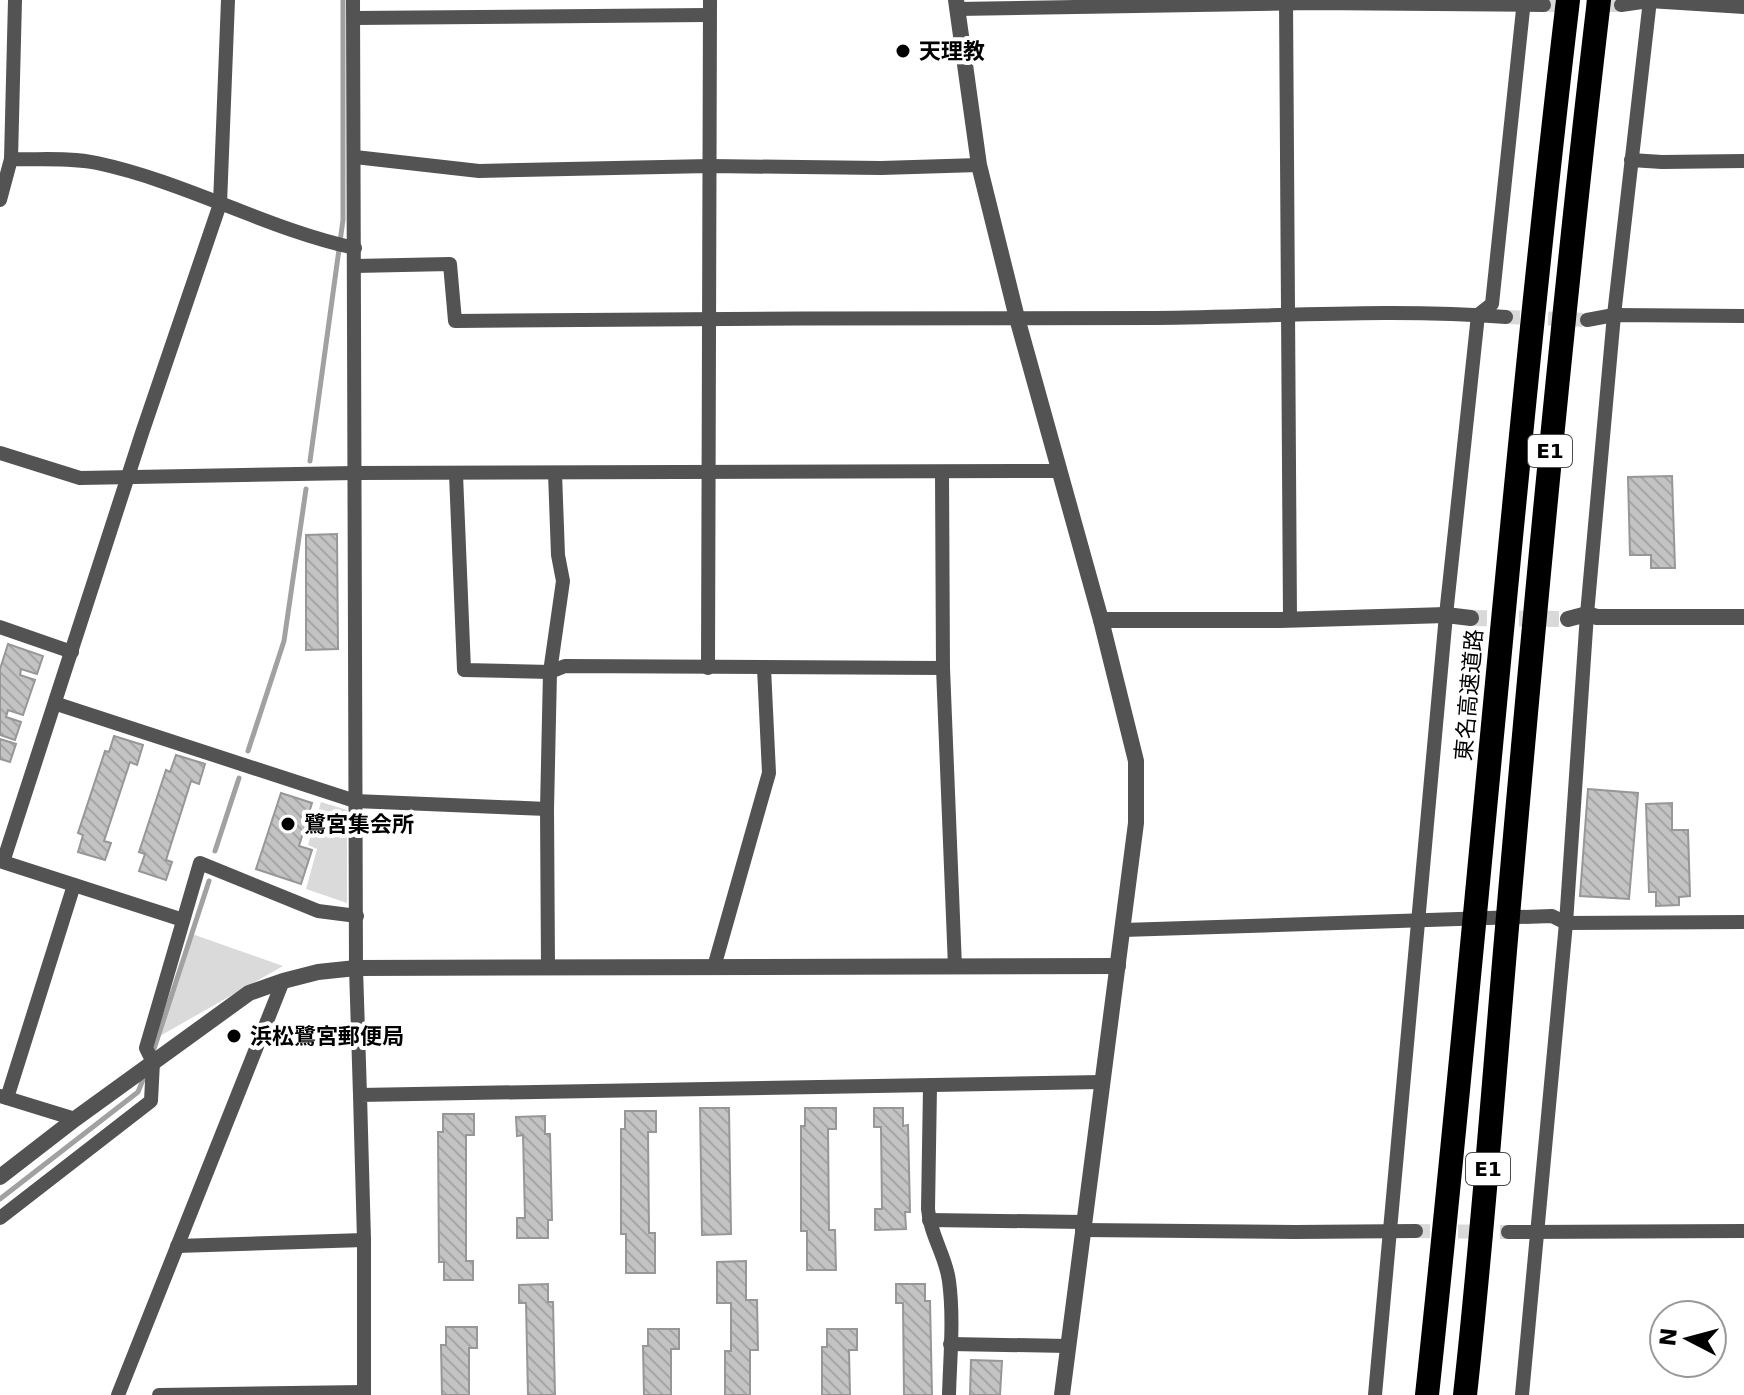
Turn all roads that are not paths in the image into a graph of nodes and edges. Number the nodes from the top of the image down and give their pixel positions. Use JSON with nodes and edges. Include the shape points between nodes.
{"nodes":[{"id":1,"x":15,"y":0,"type":"edge"},
{"id":2,"x":228,"y":0,"type":"edge"},
{"id":3,"x":353,"y":0,"type":"edge"},
{"id":4,"x":1650,"y":1,"type":"edge"},
{"id":5,"x":1286,"y":2,"type":"edge"},
{"id":6,"x":1524,"y":2,"type":"edge"},
{"id":7,"x":1556,"y":2,"type":"edge"},
{"id":8,"x":1610,"y":3,"type":"edge"},
{"id":9,"x":956,"y":4,"type":"edge"},
{"id":10,"x":1744,"y":7,"type":"edge"},
{"id":11,"x":709,"y":8,"type":"edge"},
{"id":12,"x":354,"y":18,"type":"junction"},
{"id":13,"x":6,"y":60,"type":"edge"},
{"id":14,"x":355,"y":157,"type":"junction"},
{"id":15,"x":11,"y":159,"type":"junction"},
{"id":16,"x":1631,"y":160,"type":"junction"},
{"id":17,"x":1744,"y":161,"type":"edge"},
{"id":18,"x":979,"y":165,"type":"junction"},
{"id":19,"x":710,"y":166,"type":"junction"},
{"id":20,"x":0,"y":200,"type":"edge"},
{"id":21,"x":220,"y":204,"type":"junction"},
{"id":22,"x":352,"y":247,"type":"junction"},
{"id":23,"x":355,"y":266,"type":"junction"},
{"id":24,"x":1289,"y":314,"type":"junction"},
{"id":25,"x":1478,"y":315,"type":"junction"},
{"id":26,"x":1614,"y":315,"type":"junction"},
{"id":27,"x":1744,"y":316,"type":"edge"},
{"id":28,"x":710,"y":317,"type":"junction"},
{"id":29,"x":1506,"y":317,"type":"tunnel mouth"},
{"id":30,"x":1017,"y":318,"type":"junction"},
{"id":31,"x":1587,"y":320,"type":"tunnel mouth"},
{"id":32,"x":0,"y":453,"type":"edge"},
{"id":33,"x":710,"y":471,"type":"junction"},
{"id":34,"x":1057,"y":471,"type":"junction"},
{"id":35,"x":355,"y":473,"type":"junction"},
{"id":36,"x":555,"y":473,"type":"junction"},
{"id":37,"x":942,"y":473,"type":"junction"},
{"id":38,"x":456,"y":474,"type":"junction"},
{"id":39,"x":130,"y":476,"type":"junction"},
{"id":40,"x":1587,"y":614,"type":"junction"},
{"id":41,"x":1446,"y":615,"type":"junction"},
{"id":42,"x":1744,"y":617,"type":"edge"},
{"id":43,"x":1471,"y":618,"type":"tunnel mouth"},
{"id":44,"x":1290,"y":619,"type":"junction"},
{"id":45,"x":1568,"y":619,"type":"tunnel mouth"},
{"id":46,"x":1101,"y":620,"type":"junction"},
{"id":47,"x":0,"y":627,"type":"edge"},
{"id":48,"x":72,"y":652,"type":"junction"},
{"id":49,"x":708,"y":668,"type":"junction"},
{"id":50,"x":764,"y":668,"type":"junction"},
{"id":51,"x":943,"y":668,"type":"junction"},
{"id":52,"x":550,"y":672,"type":"junction"},
{"id":53,"x":57,"y":704,"type":"junction"},
{"id":54,"x":355,"y":801,"type":"junction"},
{"id":55,"x":547,"y":809,"type":"junction"},
{"id":56,"x":74,"y":885,"type":"junction"},
{"id":57,"x":357,"y":916,"type":"junction"},
{"id":58,"x":1420,"y":919,"type":"junction"},
{"id":59,"x":183,"y":920,"type":"junction"},
{"id":60,"x":1744,"y":922,"type":"edge"},
{"id":61,"x":1566,"y":923,"type":"junction"},
{"id":62,"x":1123,"y":930,"type":"junction"},
{"id":63,"x":1118,"y":966,"type":"junction"},
{"id":64,"x":548,"y":967,"type":"junction"},
{"id":65,"x":714,"y":967,"type":"junction"},
{"id":66,"x":955,"y":967,"type":"junction"},
{"id":67,"x":356,"y":968,"type":"junction"},
{"id":68,"x":283,"y":981,"type":"junction"},
{"id":69,"x":151,"y":1060,"type":"junction"},
{"id":70,"x":1101,"y":1082,"type":"junction"},
{"id":71,"x":930,"y":1087,"type":"junction"},
{"id":72,"x":360,"y":1095,"type":"junction"},
{"id":73,"x":3,"y":1097,"type":"edge"},
{"id":74,"x":75,"y":1119,"type":"junction"},
{"id":75,"x":0,"y":1177,"type":"edge"},
{"id":76,"x":0,"y":1218,"type":"edge"},
{"id":77,"x":929,"y":1220,"type":"junction"},
{"id":78,"x":1083,"y":1226,"type":"junction"},
{"id":79,"x":1416,"y":1231,"type":"tunnel mouth"},
{"id":80,"x":1539,"y":1231,"type":"junction"},
{"id":81,"x":1744,"y":1231,"type":"edge"},
{"id":82,"x":1391,"y":1232,"type":"junction"},
{"id":83,"x":1508,"y":1232,"type":"tunnel mouth"},
{"id":84,"x":364,"y":1240,"type":"junction"},
{"id":85,"x":177,"y":1246,"type":"junction"},
{"id":86,"x":950,"y":1344,"type":"junction"},
{"id":87,"x":1068,"y":1346,"type":"junction"},
{"id":88,"x":364,"y":1394,"type":"edge"},
{"id":89,"x":118,"y":1395,"type":"edge"},
{"id":90,"x":159,"y":1395,"type":"edge"},
{"id":91,"x":949,"y":1395,"type":"edge"},
{"id":92,"x":1062,"y":1395,"type":"edge"},
{"id":93,"x":1375,"y":1395,"type":"edge"},
{"id":94,"x":1427,"y":1395,"type":"edge"},
{"id":95,"x":1465,"y":1395,"type":"edge"},
{"id":96,"x":1522,"y":1395,"type":"edge"}],
"edges":[{"from":1,"to":13,"type":"street"},
{"from":2,"to":21,"type":"street"},
{"from":3,"to":12,"type":"street"},
{"from":4,"to":8,"type":"street"},
{"from":4,"to":10,"type":"street"},
{"from":4,"to":16,"type":"street"},
{"from":5,"to":6,"type":"street"},
{"from":5,"to":9,"type":"street"},
{"from":5,"to":24,"type":"street"},
{"from":6,"to":7,"type":"street"},
{"from":6,"to":25,"type":"street","via":[[1492,304]]},
{"from":7,"to":94,"type":"highway","name":"東名高速道路","number":"E1","via":[[1540,240]]},
{"from":8,"to":95,"type":"highway","number":"E1","via":[[1570,245]]},
{"from":9,"to":18,"type":"street"},
{"from":11,"to":12,"type":"street"},
{"from":11,"to":19,"type":"street"},
{"from":12,"to":14,"type":"street"},
{"from":13,"to":15,"type":"street"},
{"from":14,"to":19,"type":"street","via":[[479,171]]},
{"from":14,"to":22,"type":"street"},
{"from":15,"to":20,"type":"street"},
{"from":15,"to":21,"type":"street","via":[[93,162],[155,178]]},
{"from":16,"to":17,"type":"street"},
{"from":16,"to":26,"type":"street"},
{"from":18,"to":19,"type":"street"},
{"from":18,"to":30,"type":"street"},
{"from":19,"to":28,"type":"street"},
{"from":21,"to":22,"type":"street"},
{"from":21,"to":39,"type":"street"},
{"from":22,"to":23,"type":"street"},
{"from":23,"to":28,"type":"street","via":[[450,264],[455,321]]},
{"from":23,"to":35,"type":"street"},
{"from":24,"to":25,"type":"street"},
{"from":24,"to":30,"type":"street"},
{"from":24,"to":44,"type":"street"},
{"from":25,"to":29,"type":"street"},
{"from":25,"to":41,"type":"street"},
{"from":26,"to":27,"type":"street"},
{"from":26,"to":31,"type":"street"},
{"from":26,"to":40,"type":"street"},
{"from":28,"to":30,"type":"street"},
{"from":28,"to":33,"type":"street"},
{"from":30,"to":34,"type":"street"},
{"from":32,"to":39,"type":"street","via":[[80,478]]},
{"from":33,"to":36,"type":"street"},
{"from":33,"to":37,"type":"street"},
{"from":33,"to":49,"type":"street"},
{"from":34,"to":37,"type":"street"},
{"from":34,"to":46,"type":"street"},
{"from":35,"to":38,"type":"street"},
{"from":35,"to":39,"type":"street"},
{"from":35,"to":54,"type":"street"},
{"from":36,"to":38,"type":"street"},
{"from":36,"to":52,"type":"street","via":[[563,581]]},
{"from":37,"to":51,"type":"street"},
{"from":38,"to":52,"type":"street","via":[[464,670]]},
{"from":39,"to":48,"type":"street"},
{"from":40,"to":42,"type":"street"},
{"from":40,"to":45,"type":"street"},
{"from":40,"to":61,"type":"street"},
{"from":41,"to":43,"type":"street"},
{"from":41,"to":44,"type":"street"},
{"from":41,"to":58,"type":"street"},
{"from":44,"to":46,"type":"street"},
{"from":46,"to":62,"type":"street","via":[[1136,761],[1136,823]]},
{"from":47,"to":48,"type":"street"},
{"from":48,"to":53,"type":"street"},
{"from":49,"to":50,"type":"street"},
{"from":49,"to":52,"type":"street","via":[[565,666]]},
{"from":50,"to":51,"type":"street"},
{"from":50,"to":65,"type":"street","via":[[769,773]]},
{"from":51,"to":66,"type":"street"},
{"from":52,"to":55,"type":"street"},
{"from":53,"to":54,"type":"street"},
{"from":53,"to":56,"type":"street","via":[[3,862]]},
{"from":54,"to":55,"type":"street"},
{"from":54,"to":57,"type":"street"},
{"from":55,"to":64,"type":"street"},
{"from":56,"to":59,"type":"street"},
{"from":56,"to":73,"type":"street"},
{"from":57,"to":59,"type":"street","via":[[318,911],[200,863]]},
{"from":57,"to":67,"type":"street"},
{"from":58,"to":61,"type":"street","via":[[1552,916]]},
{"from":58,"to":62,"type":"street"},
{"from":58,"to":82,"type":"street"},
{"from":59,"to":69,"type":"street"},
{"from":60,"to":61,"type":"street"},
{"from":61,"to":80,"type":"street"},
{"from":62,"to":63,"type":"street"},
{"from":63,"to":66,"type":"street"},
{"from":63,"to":70,"type":"street"},
{"from":64,"to":65,"type":"street"},
{"from":64,"to":67,"type":"street"},
{"from":65,"to":66,"type":"street"},
{"from":67,"to":68,"type":"street"},
{"from":67,"to":72,"type":"street"},
{"from":68,"to":69,"type":"street","via":[[249,993]]},
{"from":68,"to":85,"type":"street"},
{"from":69,"to":74,"type":"street"},
{"from":69,"to":76,"type":"street","via":[[151,1101]]},
{"from":70,"to":71,"type":"street"},
{"from":70,"to":78,"type":"street"},
{"from":71,"to":72,"type":"street"},
{"from":71,"to":77,"type":"street"},
{"from":72,"to":84,"type":"street"},
{"from":73,"to":74,"type":"street"},
{"from":74,"to":75,"type":"street"},
{"from":77,"to":78,"type":"street"},
{"from":77,"to":86,"type":"street","via":[[950,1284]]},
{"from":78,"to":82,"type":"street"},
{"from":78,"to":87,"type":"street"},
{"from":79,"to":82,"type":"street"},
{"from":80,"to":81,"type":"street"},
{"from":80,"to":83,"type":"street"},
{"from":80,"to":96,"type":"street"},
{"from":82,"to":93,"type":"street"},
{"from":84,"to":85,"type":"street"},
{"from":84,"to":88,"type":"street"},
{"from":85,"to":89,"type":"street"},
{"from":86,"to":87,"type":"street"},
{"from":86,"to":91,"type":"street"},
{"from":87,"to":92,"type":"street"},
{"from":88,"to":90,"type":"street"}]}
